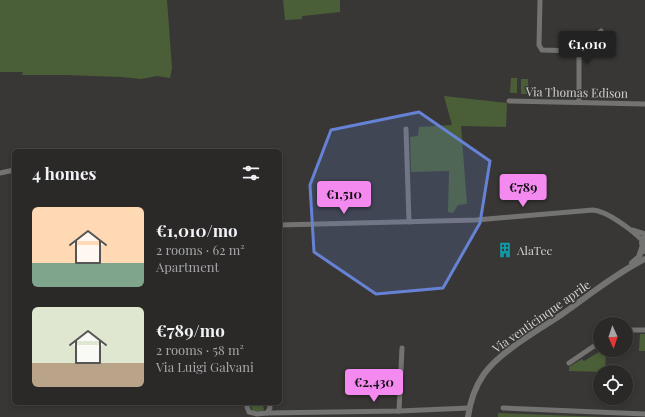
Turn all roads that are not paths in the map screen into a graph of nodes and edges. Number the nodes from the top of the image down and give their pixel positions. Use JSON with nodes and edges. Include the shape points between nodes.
{"nodes":[{"id":1,"x":540,"y":0,"type":"edge"},
{"id":2,"x":601,"y":31,"type":"dead end"},
{"id":3,"x":579,"y":51,"type":"junction"},
{"id":4,"x":509,"y":101,"type":"dead end"},
{"id":5,"x":579,"y":102,"type":"junction"},
{"id":6,"x":645,"y":104,"type":"edge"},
{"id":7,"x":406,"y":129,"type":"dead end"},
{"id":8,"x":12,"y":170,"type":"edge"},
{"id":9,"x":0,"y":173,"type":"edge"},
{"id":10,"x":409,"y":222,"type":"junction"},
{"id":11,"x":282,"y":225,"type":"edge"},
{"id":12,"x":644,"y":237,"type":"edge"},
{"id":13,"x":644,"y":250,"type":"edge"},
{"id":14,"x":645,"y":259,"type":"edge"},
{"id":15,"x":611,"y":280,"type":"junction"},
{"id":16,"x":633,"y":330,"type":"edge"},
{"id":17,"x":645,"y":330,"type":"edge"},
{"id":18,"x":593,"y":347,"type":"edge"},
{"id":19,"x":402,"y":348,"type":"dead end"},
{"id":20,"x":569,"y":363,"type":"dead end"},
{"id":21,"x":248,"y":405,"type":"edge"},
{"id":22,"x":269,"y":406,"type":"edge"},
{"id":23,"x":469,"y":408,"type":"junction"},
{"id":24,"x":502,"y":408,"type":"dead end"},
{"id":25,"x":247,"y":411,"type":"junction"},
{"id":26,"x":399,"y":411,"type":"junction"},
{"id":27,"x":645,"y":414,"type":"edge"},
{"id":28,"x":252,"y":416,"type":"edge"},
{"id":29,"x":245,"y":417,"type":"edge"},
{"id":30,"x":468,"y":417,"type":"edge"}],
"edges":[{"from":1,"to":3,"type":"street","via":[[540,48]]},
{"from":2,"to":3,"type":"street"},
{"from":3,"to":5,"type":"street"},
{"from":4,"to":5,"type":"street","name":"Via Thomas Edison"},
{"from":5,"to":6,"type":"street","name":"Via Thomas Edison"},
{"from":7,"to":10,"type":"street"},
{"from":8,"to":9,"type":"street"},
{"from":10,"to":11,"type":"street"},
{"from":10,"to":12,"type":"street","via":[[476,220],[593,210],[601,211]]},
{"from":12,"to":13,"type":"street"},
{"from":13,"to":15,"type":"street","name":"Via venticinque aprile"},
{"from":14,"to":15,"type":"street","name":"Via venticinque aprile"},
{"from":15,"to":23,"type":"street","name":"Via venticinque aprile","via":[[493,364],[478,384]]},
{"from":16,"to":17,"type":"street"},
{"from":18,"to":20,"type":"street"},
{"from":19,"to":26,"type":"street"},
{"from":21,"to":25,"type":"street"},
{"from":22,"to":26,"type":"street","via":[[278,414]]},
{"from":22,"to":28,"type":"street"},
{"from":23,"to":26,"type":"street"},
{"from":23,"to":30,"type":"street","name":"Via venticinque aprile"},
{"from":24,"to":27,"type":"street"},
{"from":25,"to":28,"type":"street"},
{"from":25,"to":29,"type":"street"}]}
